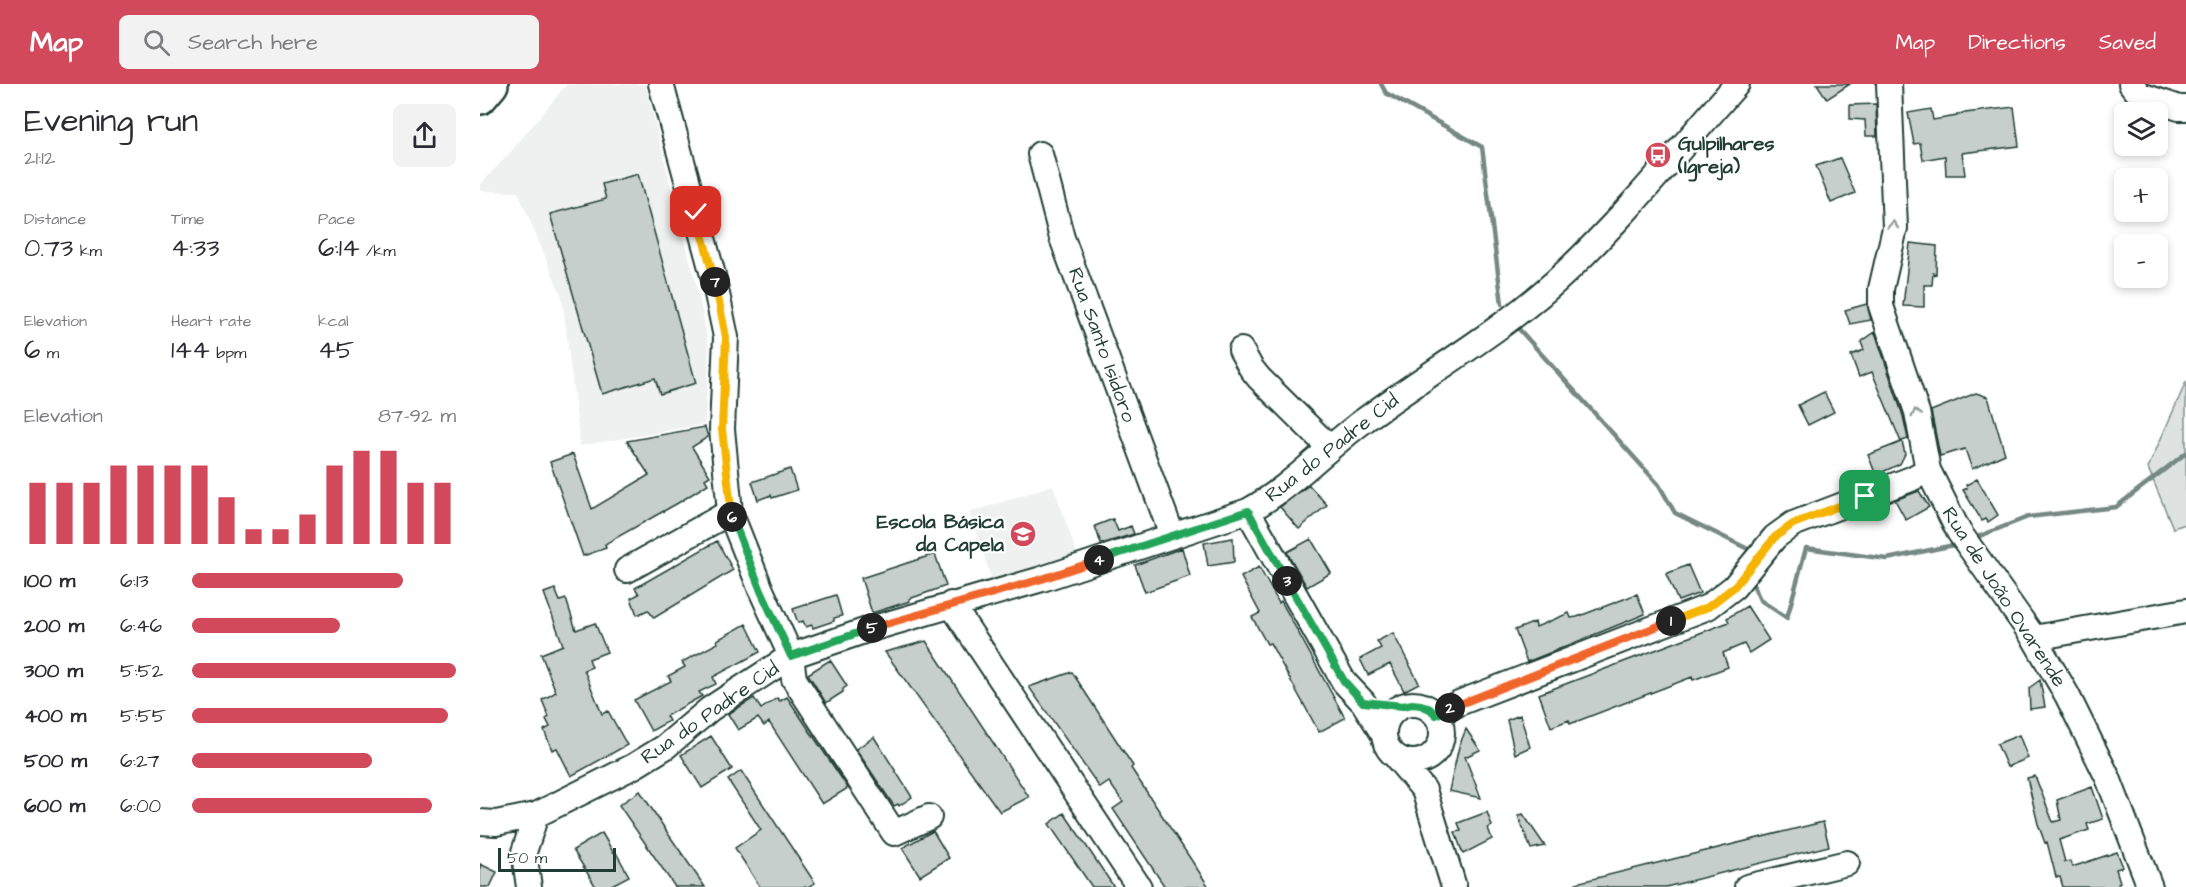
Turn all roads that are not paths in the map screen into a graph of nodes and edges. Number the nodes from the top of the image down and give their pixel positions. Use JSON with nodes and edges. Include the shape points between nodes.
{"nodes":[{"id":1,"x":491,"y":84,"type":"edge"},
{"id":2,"x":661,"y":84,"type":"edge"},
{"id":3,"x":1737,"y":84,"type":"edge"},
{"id":4,"x":1893,"y":84,"type":"edge"},
{"id":5,"x":2131,"y":84,"type":"edge"},
{"id":6,"x":480,"y":97,"type":"edge"},
{"id":7,"x":2186,"y":108,"type":"edge"},
{"id":8,"x":1040,"y":153,"type":"dead end"},
{"id":9,"x":1241,"y":350,"type":"dead end"},
{"id":10,"x":1330,"y":448,"type":"junction"},
{"id":11,"x":1928,"y":470,"type":"junction"},
{"id":12,"x":1248,"y":511,"type":"junction"},
{"id":13,"x":730,"y":512,"type":"junction"},
{"id":14,"x":1172,"y":535,"type":"junction"},
{"id":15,"x":627,"y":570,"type":"dead end"},
{"id":16,"x":951,"y":604,"type":"junction"},
{"id":17,"x":2186,"y":611,"type":"edge"},
{"id":18,"x":2034,"y":638,"type":"junction"},
{"id":19,"x":791,"y":656,"type":"junction"},
{"id":20,"x":1363,"y":702,"type":"junction"},
{"id":21,"x":1403,"y":706,"type":"junction"},
{"id":22,"x":1436,"y":715,"type":"junction"},
{"id":23,"x":1384,"y":735,"type":"junction"},
{"id":24,"x":1432,"y":756,"type":"junction"},
{"id":25,"x":1397,"y":758,"type":"junction"},
{"id":26,"x":1424,"y":790,"type":"junction"},
{"id":27,"x":536,"y":815,"type":"junction"},
{"id":28,"x":929,"y":817,"type":"dead end"},
{"id":29,"x":488,"y":823,"type":"edge"},
{"id":30,"x":524,"y":852,"type":"junction"},
{"id":31,"x":1847,"y":863,"type":"dead end"},
{"id":32,"x":530,"y":887,"type":"edge"},
{"id":33,"x":1139,"y":887,"type":"edge"},
{"id":34,"x":1454,"y":887,"type":"edge"},
{"id":35,"x":1748,"y":887,"type":"edge"},
{"id":36,"x":2150,"y":887,"type":"edge"}],
"edges":[{"from":1,"to":6,"type":"highway"},
{"from":2,"to":13,"type":"street","via":[[714,275],[726,337],[722,429]]},
{"from":3,"to":10,"type":"street","name":"Rua do Padre Cid","via":[[1566,272],[1531,302]]},
{"from":11,"to":4,"type":"street","name":"Rua de João Ovarende","one_way":true,"via":[[1917,412],[1881,306],[1894,228]]},
{"from":5,"to":7,"type":"street","via":[[2140,95]]},
{"from":8,"to":14,"type":"street","name":"Rua Santo Isidoro","via":[[1062,238]]},
{"from":9,"to":10,"type":"street","via":[[1259,378]]},
{"from":10,"to":12,"type":"street","name":"Rua do Padre Cid","via":[[1269,500]]},
{"from":11,"to":18,"type":"street","name":"Rua de João Ovarende","via":[[1959,532]]},
{"from":11,"to":22,"type":"street","via":[[1793,524],[1775,537],[1734,587],[1708,607]]},
{"from":12,"to":14,"type":"street","name":"Rua do Padre Cid"},
{"from":12,"to":20,"type":"street","via":[[1344,681]]},
{"from":13,"to":15,"type":"street"},
{"from":13,"to":19,"type":"street"},
{"from":14,"to":16,"type":"street","name":"Rua do Padre Cid","via":[[1042,579]]},
{"from":16,"to":19,"type":"street","name":"Rua do Padre Cid"},
{"from":16,"to":33,"type":"street"},
{"from":17,"to":18,"type":"street"},
{"from":18,"to":36,"type":"street","name":"Rua de João Ovarende","via":[[2108,778]]},
{"from":19,"to":27,"type":"street","name":"Rua do Padre Cid","via":[[710,709],[665,747]]},
{"from":19,"to":28,"type":"street","via":[[794,679],[894,833]]},
{"from":20,"to":21,"type":"street"},
{"from":20,"to":23,"type":"street"},
{"from":21,"to":22,"type":"street","via":[[1421,705]]},
{"from":21,"to":23,"type":"street","via":[[1389,717]]},
{"from":22,"to":24,"type":"street","via":[[1441,723],[1442,741]]},
{"from":23,"to":25,"type":"street"},
{"from":24,"to":25,"type":"street","via":[[1415,763]]},
{"from":24,"to":26,"type":"street"},
{"from":25,"to":26,"type":"street"},
{"from":26,"to":34,"type":"street"},
{"from":27,"to":29,"type":"street","name":"Rua do Padre Cid"},
{"from":27,"to":30,"type":"street"},
{"from":29,"to":30,"type":"street"},
{"from":30,"to":32,"type":"street"},
{"from":31,"to":35,"type":"street"}]}
